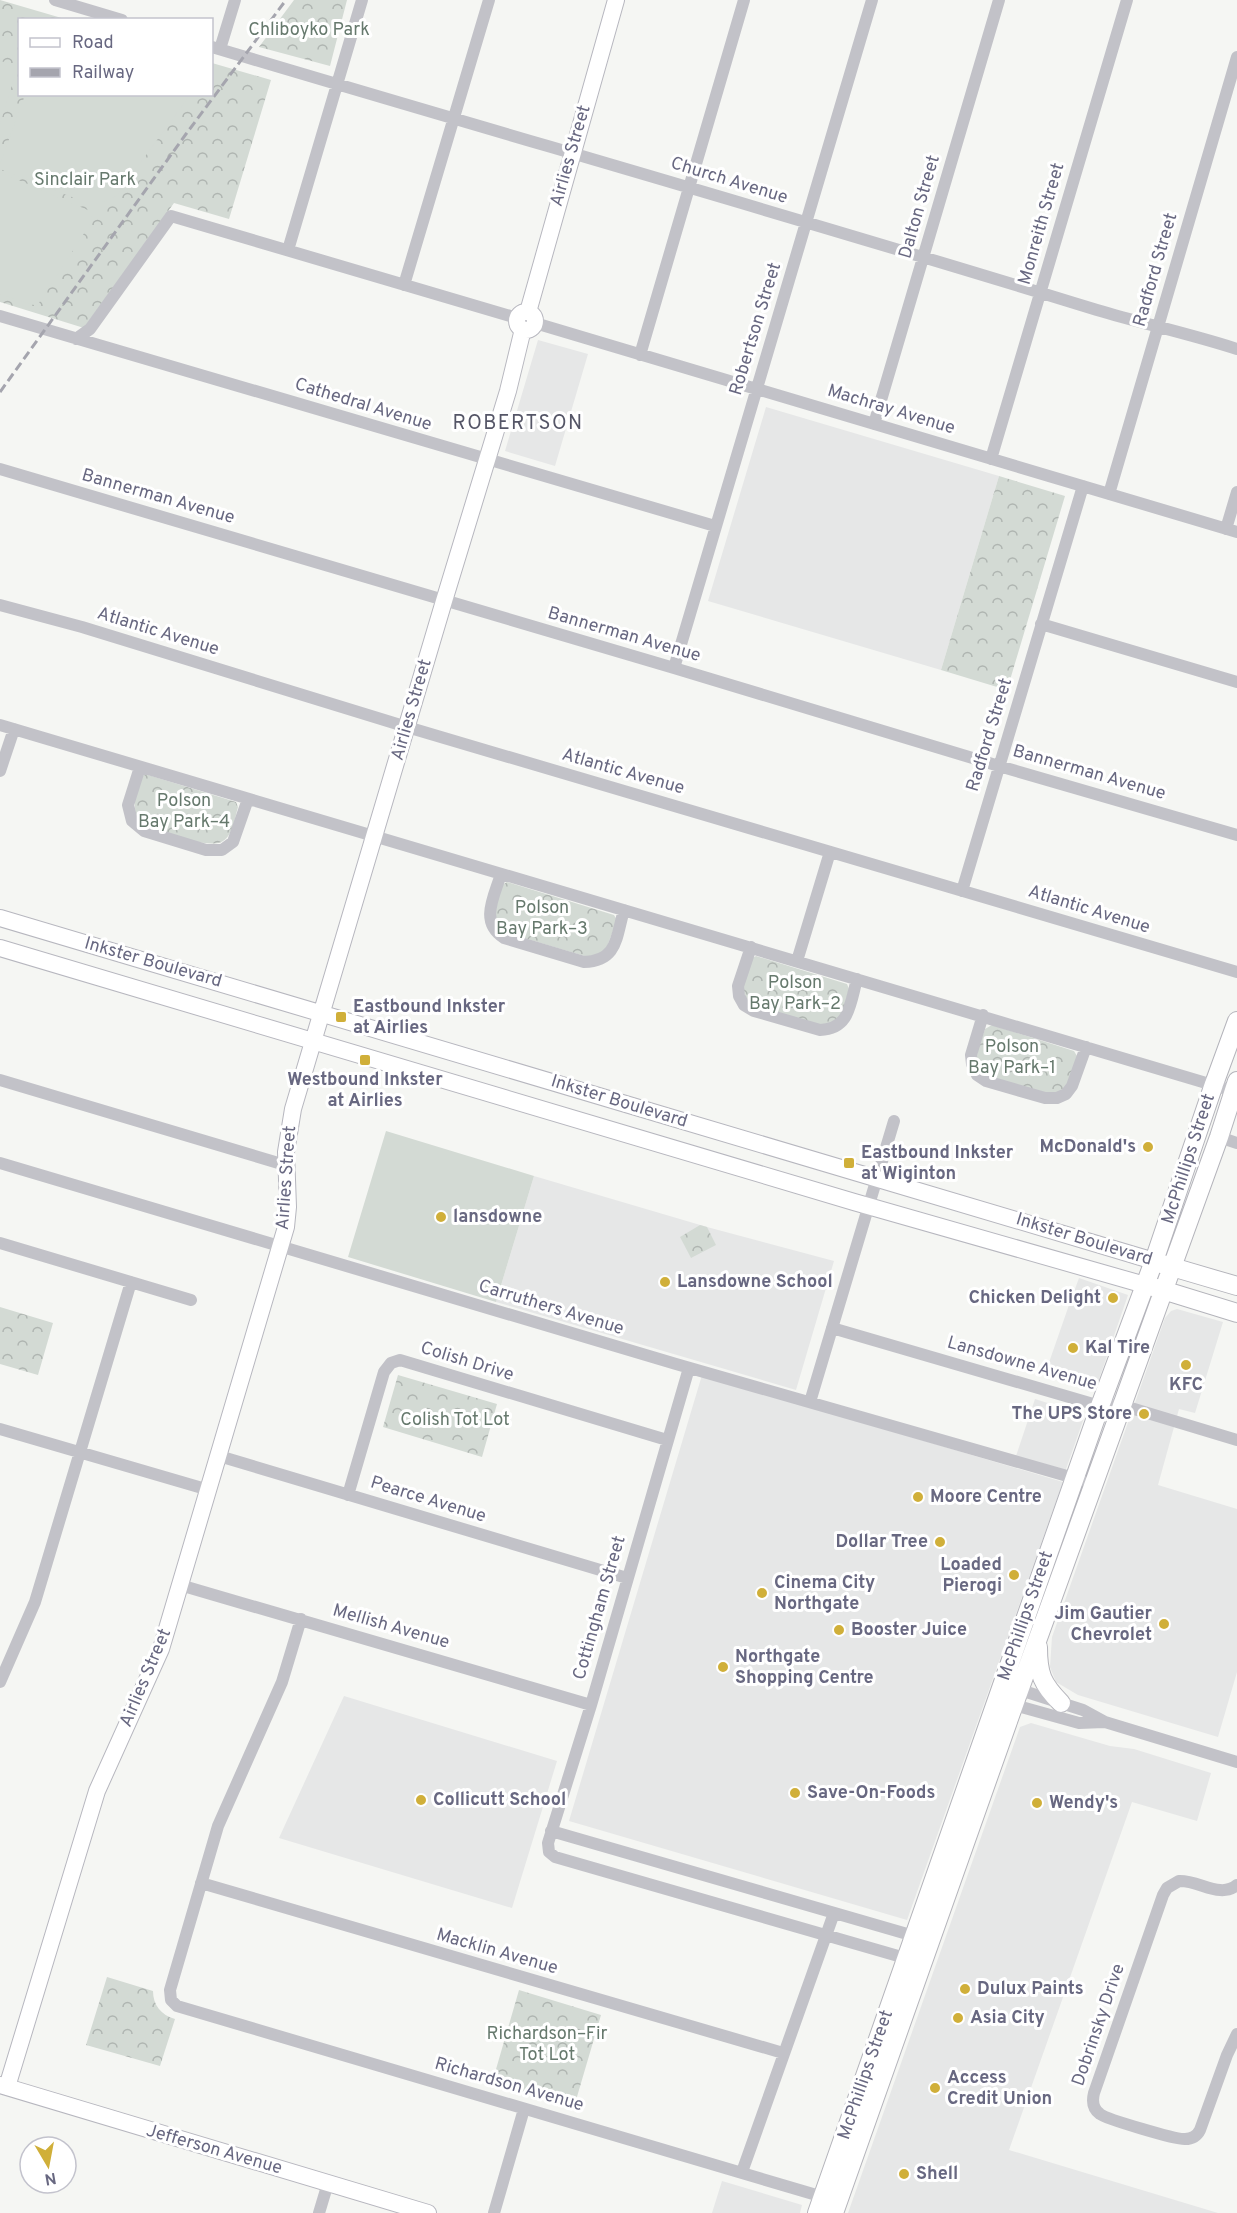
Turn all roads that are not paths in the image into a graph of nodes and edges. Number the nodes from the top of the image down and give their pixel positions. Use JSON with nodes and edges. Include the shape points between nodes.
{"nodes":[{"id":1,"x":55,"y":0,"type":"edge"},
{"id":2,"x":235,"y":0,"type":"edge"},
{"id":3,"x":362,"y":0,"type":"edge"},
{"id":4,"x":489,"y":0,"type":"edge"},
{"id":5,"x":616,"y":0,"type":"edge"},
{"id":6,"x":744,"y":0,"type":"edge"},
{"id":7,"x":872,"y":0,"type":"edge"},
{"id":8,"x":999,"y":0,"type":"edge"},
{"id":9,"x":1127,"y":0,"type":"edge"},
{"id":10,"x":119,"y":18,"type":"edge"},
{"id":11,"x":216,"y":48,"type":"edge"},
{"id":12,"x":1237,"y":57,"type":"edge"},
{"id":13,"x":337,"y":85,"type":"junction"},
{"id":14,"x":454,"y":119,"type":"junction"},
{"id":15,"x":572,"y":153,"type":"junction"},
{"id":16,"x":690,"y":187,"type":"junction"},
{"id":17,"x":807,"y":224,"type":"junction"},
{"id":18,"x":288,"y":250,"type":"junction"},
{"id":19,"x":924,"y":257,"type":"junction"},
{"id":20,"x":404,"y":285,"type":"junction"},
{"id":21,"x":1041,"y":292,"type":"junction"},
{"id":22,"x":0,"y":316,"type":"edge"},
{"id":23,"x":526,"y":321,"type":"junction"},
{"id":24,"x":1158,"y":326,"type":"junction"},
{"id":25,"x":76,"y":339,"type":"junction"},
{"id":26,"x":1237,"y":349,"type":"edge"},
{"id":27,"x":640,"y":355,"type":"junction"},
{"id":28,"x":757,"y":390,"type":"junction"},
{"id":29,"x":874,"y":424,"type":"junction"},
{"id":30,"x":991,"y":459,"type":"junction"},
{"id":31,"x":488,"y":461,"type":"junction"},
{"id":32,"x":0,"y":469,"type":"edge"},
{"id":33,"x":1083,"y":486,"type":"junction"},
{"id":34,"x":1237,"y":492,"type":"edge"},
{"id":35,"x":1109,"y":494,"type":"junction"},
{"id":36,"x":715,"y":526,"type":"junction"},
{"id":37,"x":1232,"y":530,"type":"edge"},
{"id":38,"x":444,"y":601,"type":"junction"},
{"id":39,"x":0,"y":605,"type":"edge"},
{"id":40,"x":1041,"y":624,"type":"junction"},
{"id":41,"x":674,"y":668,"type":"junction"},
{"id":42,"x":1237,"y":682,"type":"edge"},
{"id":43,"x":0,"y":724,"type":"edge"},
{"id":44,"x":407,"y":727,"type":"junction"},
{"id":45,"x":14,"y":729,"type":"junction"},
{"id":46,"x":999,"y":766,"type":"junction"},
{"id":47,"x":140,"y":767,"type":"junction"},
{"id":48,"x":0,"y":771,"type":"edge"},
{"id":49,"x":248,"y":799,"type":"junction"},
{"id":50,"x":1237,"y":835,"type":"edge"},
{"id":51,"x":375,"y":836,"type":"junction"},
{"id":52,"x":830,"y":852,"type":"junction"},
{"id":53,"x":501,"y":874,"type":"junction"},
{"id":54,"x":962,"y":891,"type":"junction"},
{"id":55,"x":624,"y":910,"type":"junction"},
{"id":56,"x":0,"y":918,"type":"edge"},
{"id":57,"x":751,"y":947,"type":"junction"},
{"id":58,"x":0,"y":948,"type":"edge"},
{"id":59,"x":797,"y":961,"type":"junction"},
{"id":60,"x":1237,"y":972,"type":"edge"},
{"id":61,"x":857,"y":979,"type":"junction"},
{"id":62,"x":322,"y":1013,"type":"junction"},
{"id":63,"x":983,"y":1015,"type":"junction"},
{"id":64,"x":1237,"y":1021,"type":"edge"},
{"id":65,"x":315,"y":1041,"type":"junction"},
{"id":66,"x":1086,"y":1047,"type":"junction"},
{"id":67,"x":0,"y":1080,"type":"edge"},
{"id":68,"x":1214,"y":1084,"type":"junction"},
{"id":69,"x":1235,"y":1086,"type":"edge"},
{"id":70,"x":894,"y":1120,"type":"dead end"},
{"id":71,"x":1219,"y":1137,"type":"junction"},
{"id":72,"x":1237,"y":1143,"type":"edge"},
{"id":73,"x":0,"y":1163,"type":"edge"},
{"id":74,"x":285,"y":1165,"type":"junction"},
{"id":75,"x":877,"y":1179,"type":"junction"},
{"id":76,"x":868,"y":1206,"type":"junction"},
{"id":77,"x":0,"y":1243,"type":"edge"},
{"id":78,"x":281,"y":1246,"type":"junction"},
{"id":79,"x":1163,"y":1264,"type":"junction"},
{"id":80,"x":131,"y":1282,"type":"junction"},
{"id":81,"x":1145,"y":1285,"type":"junction"},
{"id":82,"x":1237,"y":1286,"type":"edge"},
{"id":83,"x":1163,"y":1291,"type":"junction"},
{"id":84,"x":191,"y":1300,"type":"dead end"},
{"id":85,"x":1237,"y":1313,"type":"edge"},
{"id":86,"x":832,"y":1328,"type":"junction"},
{"id":87,"x":689,"y":1368,"type":"junction"},
{"id":88,"x":810,"y":1402,"type":"junction"},
{"id":89,"x":1121,"y":1405,"type":"junction"},
{"id":90,"x":1100,"y":1406,"type":"junction"},
{"id":91,"x":0,"y":1429,"type":"edge"},
{"id":92,"x":667,"y":1440,"type":"junction"},
{"id":93,"x":1237,"y":1440,"type":"edge"},
{"id":94,"x":79,"y":1453,"type":"junction"},
{"id":95,"x":219,"y":1456,"type":"junction"},
{"id":96,"x":1074,"y":1478,"type":"junction"},
{"id":97,"x":1093,"y":1484,"type":"junction"},
{"id":98,"x":209,"y":1490,"type":"junction"},
{"id":99,"x":348,"y":1495,"type":"junction"},
{"id":100,"x":627,"y":1578,"type":"junction"},
{"id":101,"x":180,"y":1585,"type":"junction"},
{"id":102,"x":301,"y":1620,"type":"junction"},
{"id":103,"x":1038,"y":1639,"type":"junction"},
{"id":104,"x":0,"y":1682,"type":"edge"},
{"id":105,"x":1008,"y":1695,"type":"junction"},
{"id":106,"x":1062,"y":1703,"type":"junction"},
{"id":107,"x":591,"y":1705,"type":"junction"},
{"id":108,"x":1105,"y":1722,"type":"junction"},
{"id":109,"x":1237,"y":1762,"type":"edge"},
{"id":110,"x":552,"y":1831,"type":"junction"},
{"id":111,"x":201,"y":1883,"type":"junction"},
{"id":112,"x":1237,"y":1885,"type":"edge"},
{"id":113,"x":834,"y":1913,"type":"junction"},
{"id":114,"x":826,"y":1935,"type":"junction"},
{"id":115,"x":923,"y":1939,"type":"junction"},
{"id":116,"x":915,"y":1961,"type":"junction"},
{"id":117,"x":1237,"y":2034,"type":"edge"},
{"id":118,"x":783,"y":2053,"type":"junction"},
{"id":119,"x":3,"y":2086,"type":"edge"},
{"id":120,"x":524,"y":2109,"type":"junction"},
{"id":121,"x":742,"y":2172,"type":"junction"},
{"id":122,"x":328,"y":2183,"type":"junction"},
{"id":123,"x":828,"y":2206,"type":"edge"},
{"id":124,"x":319,"y":2213,"type":"edge"},
{"id":125,"x":428,"y":2213,"type":"edge"},
{"id":126,"x":494,"y":2213,"type":"edge"}],
"edges":[{"from":1,"to":10,"type":"street","via":[[103,8]]},
{"from":2,"to":11,"type":"street"},
{"from":3,"to":13,"type":"street"},
{"from":4,"to":14,"type":"street"},
{"from":5,"to":15,"type":"street","name":"Airlies Street"},
{"from":6,"to":16,"type":"street"},
{"from":7,"to":17,"type":"street","name":"Robertson Street"},
{"from":8,"to":19,"type":"street","name":"Dalton Street"},
{"from":9,"to":21,"type":"street","name":"Monreith Street"},
{"from":11,"to":13,"type":"street","name":"Church Avenue"},
{"from":12,"to":24,"type":"street","name":"Radford Street"},
{"from":13,"to":14,"type":"street","name":"Church Avenue"},
{"from":13,"to":18,"type":"street"},
{"from":14,"to":15,"type":"street","name":"Church Avenue"},
{"from":14,"to":20,"type":"street"},
{"from":15,"to":16,"type":"street","name":"Church Avenue"},
{"from":15,"to":23,"type":"street","name":"Airlies Street"},
{"from":16,"to":17,"type":"street","name":"Church Avenue"},
{"from":16,"to":27,"type":"street"},
{"from":17,"to":19,"type":"street","name":"Church Avenue"},
{"from":17,"to":28,"type":"street","name":"Robertson Street"},
{"from":18,"to":20,"type":"street","name":"Machray Avenue"},
{"from":18,"to":25,"type":"street","name":"Machray Avenue","via":[[171,216],[90,329]]},
{"from":19,"to":21,"type":"street","name":"Church Avenue"},
{"from":19,"to":29,"type":"street","name":"Dalton Street"},
{"from":20,"to":23,"type":"street","name":"Machray Avenue"},
{"from":21,"to":24,"type":"street","name":"Church Avenue"},
{"from":21,"to":30,"type":"street","name":"Monreith Street"},
{"from":22,"to":25,"type":"street","name":"Cathedral Avenue"},
{"from":23,"to":27,"type":"street","name":"Machray Avenue"},
{"from":23,"to":31,"type":"street","name":"Airlies Street"},
{"from":24,"to":26,"type":"street","name":"Church Avenue"},
{"from":24,"to":35,"type":"street","name":"Radford Street"},
{"from":25,"to":31,"type":"street","name":"Cathedral Avenue"},
{"from":27,"to":28,"type":"street","name":"Machray Avenue"},
{"from":28,"to":29,"type":"street","name":"Machray Avenue"},
{"from":28,"to":36,"type":"street","name":"Robertson Street"},
{"from":29,"to":30,"type":"street","name":"Machray Avenue"},
{"from":30,"to":33,"type":"street","name":"Machray Avenue"},
{"from":31,"to":36,"type":"street","name":"Cathedral Avenue"},
{"from":31,"to":38,"type":"street","name":"Airlies Street"},
{"from":32,"to":38,"type":"street","name":"Bannerman Avenue"},
{"from":33,"to":35,"type":"street","name":"Machray Avenue"},
{"from":33,"to":40,"type":"street","name":"Radford Street"},
{"from":34,"to":37,"type":"street"},
{"from":35,"to":37,"type":"street","name":"Machray Avenue"},
{"from":36,"to":41,"type":"street","name":"Robertson Street"},
{"from":38,"to":41,"type":"street","name":"Bannerman Avenue"},
{"from":38,"to":44,"type":"street","name":"Airlies Street"},
{"from":39,"to":44,"type":"street","name":"Atlantic Avenue"},
{"from":40,"to":42,"type":"street"},
{"from":40,"to":46,"type":"street","name":"Radford Street"},
{"from":41,"to":46,"type":"street","name":"Bannerman Avenue"},
{"from":43,"to":45,"type":"street"},
{"from":44,"to":51,"type":"street","name":"Airlies Street"},
{"from":44,"to":52,"type":"street","name":"Atlantic Avenue"},
{"from":45,"to":47,"type":"street"},
{"from":45,"to":48,"type":"street"},
{"from":46,"to":50,"type":"street","name":"Bannerman Avenue"},
{"from":46,"to":54,"type":"street","name":"Radford Street"},
{"from":47,"to":49,"type":"street"},
{"from":47,"to":49,"type":"street","via":[[128,805],[132,821],[144,831],[206,850],[222,850],[233,842]]},
{"from":49,"to":51,"type":"street"},
{"from":51,"to":53,"type":"street"},
{"from":51,"to":62,"type":"street","name":"Airlies Street"},
{"from":52,"to":54,"type":"street","name":"Atlantic Avenue"},
{"from":52,"to":59,"type":"street"},
{"from":53,"to":55,"type":"street"},
{"from":53,"to":55,"type":"street","via":[[489,915],[496,933],[584,962],[597,962],[612,951]]},
{"from":54,"to":60,"type":"street","name":"Atlantic Avenue"},
{"from":55,"to":57,"type":"street"},
{"from":56,"to":62,"type":"street","name":"Inkster Boulevard"},
{"from":57,"to":59,"type":"street"},
{"from":57,"to":61,"type":"street","via":[[738,986],[744,1005],[754,1011],[831,1030],[845,1018]]},
{"from":58,"to":65,"type":"street","name":"Inkster Boulevard"},
{"from":59,"to":61,"type":"street"},
{"from":61,"to":63,"type":"street"},
{"from":62,"to":65,"type":"street","name":"Airlies Street"},
{"from":62,"to":75,"type":"street","name":"Inkster Boulevard"},
{"from":63,"to":66,"type":"street"},
{"from":63,"to":66,"type":"street","via":[[971,1055],[977,1075],[986,1081],[1044,1098],[1057,1098],[1072,1086]]},
{"from":64,"to":68,"type":"main road","name":"McPhillips Street"},
{"from":65,"to":74,"type":"street","name":"Airlies Street","via":[[291,1121]]},
{"from":65,"to":76,"type":"street","name":"Inkster Boulevard"},
{"from":66,"to":68,"type":"street"},
{"from":67,"to":74,"type":"street"},
{"from":68,"to":69,"type":"street"},
{"from":68,"to":79,"type":"main road","name":"McPhillips Street"},
{"from":69,"to":71,"type":"main road","name":"McPhillips Street"},
{"from":70,"to":75,"type":"street"},
{"from":71,"to":72,"type":"street"},
{"from":71,"to":79,"type":"main road","name":"McPhillips Street"},
{"from":73,"to":78,"type":"street","name":"Carruthers Avenue"},
{"from":74,"to":78,"type":"street","name":"Airlies Street","via":[[288,1207]]},
{"from":75,"to":76,"type":"street"},
{"from":75,"to":79,"type":"street","name":"Inkster Boulevard"},
{"from":76,"to":81,"type":"street","name":"Inkster Boulevard"},
{"from":76,"to":86,"type":"street"},
{"from":77,"to":80,"type":"street"},
{"from":78,"to":87,"type":"street","name":"Carruthers Avenue"},
{"from":78,"to":95,"type":"street","name":"Airlies Street"},
{"from":79,"to":81,"type":"main road","name":"McPhillips Street"},
{"from":79,"to":82,"type":"main road","name":"Inkster Boulevard"},
{"from":79,"to":83,"type":"main road","name":"McPhillips Street"},
{"from":80,"to":84,"type":"street"},
{"from":80,"to":94,"type":"street"},
{"from":81,"to":83,"type":"main road","name":"Inkster Boulevard"},
{"from":81,"to":90,"type":"main road","name":"McPhillips Street"},
{"from":83,"to":85,"type":"main road","name":"Inkster Boulevard"},
{"from":83,"to":89,"type":"main road","name":"McPhillips Street"},
{"from":86,"to":88,"type":"street"},
{"from":86,"to":90,"type":"street","name":"Lansdowne Avenue"},
{"from":87,"to":88,"type":"street","name":"Carruthers Avenue"},
{"from":87,"to":92,"type":"street","name":"Cottingham Street"},
{"from":88,"to":96,"type":"street","name":"Carruthers Avenue"},
{"from":89,"to":90,"type":"street","name":"Lansdowne Avenue"},
{"from":89,"to":93,"type":"street","name":"Lansdowne Avenue"},
{"from":89,"to":97,"type":"main road","name":"McPhillips Street"},
{"from":90,"to":96,"type":"main road","name":"McPhillips Street"},
{"from":91,"to":94,"type":"street"},
{"from":92,"to":99,"type":"street","name":"Colish Drive","via":[[400,1360],[384,1371]]},
{"from":92,"to":100,"type":"street","name":"Cottingham Street"},
{"from":94,"to":98,"type":"street"},
{"from":94,"to":104,"type":"street","via":[[35,1602]]},
{"from":95,"to":98,"type":"street","name":"Airlies Street"},
{"from":95,"to":99,"type":"street","name":"Pearce Avenue"},
{"from":96,"to":97,"type":"street","name":"Carruthers Avenue"},
{"from":96,"to":105,"type":"main road","name":"McPhillips Street"},
{"from":97,"to":103,"type":"main road","name":"McPhillips Street"},
{"from":98,"to":101,"type":"street","name":"Airlies Street"},
{"from":99,"to":100,"type":"street","name":"Pearce Avenue"},
{"from":100,"to":107,"type":"street","name":"Cottingham Street"},
{"from":101,"to":102,"type":"street","name":"Mellish Avenue"},
{"from":101,"to":119,"type":"street","name":"Airlies Street","via":[[161,1649],[97,1791]]},
{"from":102,"to":107,"type":"street","name":"Mellish Avenue"},
{"from":102,"to":111,"type":"street","via":[[282,1682],[218,1826]]},
{"from":103,"to":105,"type":"main road","name":"McPhillips Street"},
{"from":103,"to":106,"type":"main road","via":[[1042,1680]]},
{"from":105,"to":106,"type":"street"},
{"from":105,"to":108,"type":"street","via":[[1079,1723]]},
{"from":105,"to":115,"type":"main road","name":"McPhillips Street"},
{"from":106,"to":108,"type":"street"},
{"from":107,"to":110,"type":"street","name":"Cottingham Street"},
{"from":108,"to":109,"type":"street"},
{"from":110,"to":113,"type":"street"},
{"from":110,"to":114,"type":"street","name":"Cottingham Street","via":[[549,1852],[555,1857]]},
{"from":111,"to":118,"type":"street","name":"Macklin Avenue"},
{"from":111,"to":120,"type":"street","name":"Richardson Avenue","via":[[170,1990],[171,2000],[177,2006]]},
{"from":112,"to":117,"type":"street","name":"Dobrinsky Drive","via":[[1223,1891],[1179,1881],[1167,1888],[1096,2087],[1095,2108],[1103,2116],[1163,2134],[1194,2137]]},
{"from":113,"to":114,"type":"street"},
{"from":113,"to":115,"type":"street"},
{"from":114,"to":116,"type":"street"},
{"from":114,"to":118,"type":"street"},
{"from":115,"to":116,"type":"main road","name":"McPhillips Street"},
{"from":116,"to":123,"type":"main road","name":"McPhillips Street"},
{"from":118,"to":121,"type":"street"},
{"from":119,"to":122,"type":"street","name":"Jefferson Avenue"},
{"from":120,"to":121,"type":"street","name":"Richardson Avenue"},
{"from":120,"to":126,"type":"street"},
{"from":121,"to":123,"type":"street","name":"Richardson Avenue"},
{"from":122,"to":124,"type":"street"},
{"from":122,"to":125,"type":"street","name":"Jefferson Avenue"}]}
